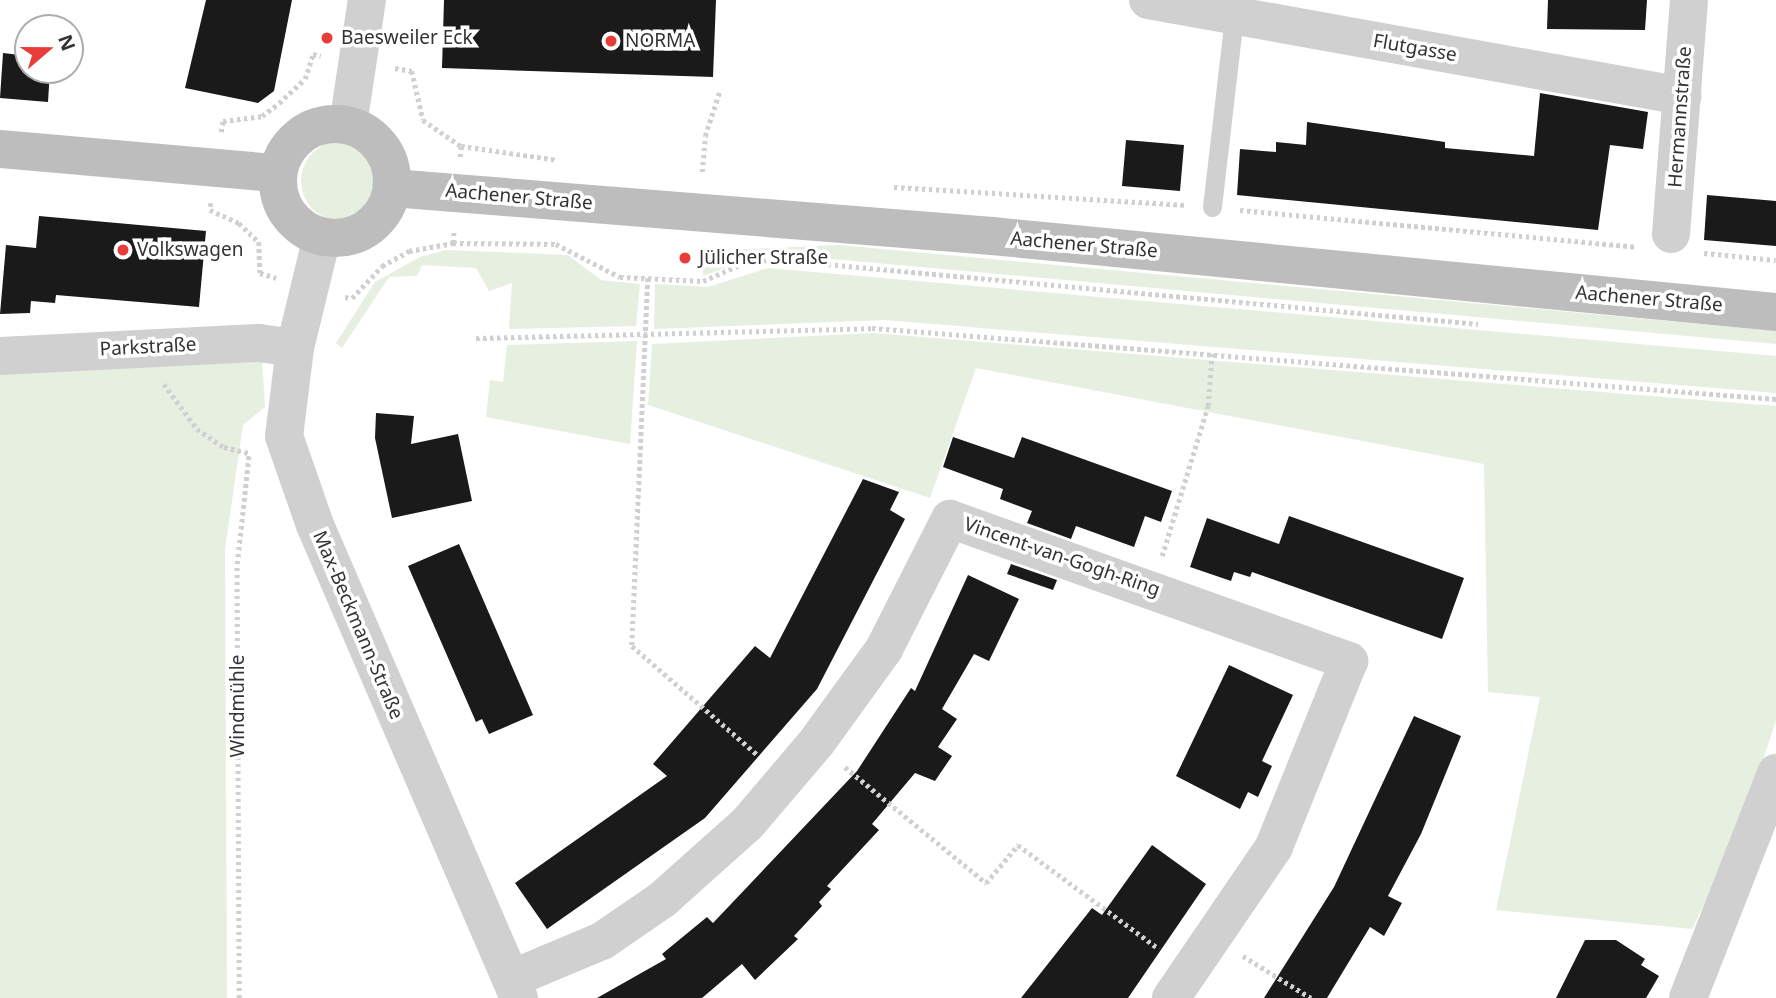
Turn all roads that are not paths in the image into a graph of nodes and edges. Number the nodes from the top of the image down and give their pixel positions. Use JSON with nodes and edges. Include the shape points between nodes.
{"nodes":[{"id":1,"x":367,"y":0,"type":"edge"},
{"id":2,"x":1148,"y":0,"type":"edge"},
{"id":3,"x":1689,"y":0,"type":"edge"},
{"id":4,"x":1235,"y":8,"type":"edge"},
{"id":5,"x":1682,"y":96,"type":"junction"},
{"id":6,"x":348,"y":125,"type":"junction"},
{"id":7,"x":0,"y":149,"type":"edge"},
{"id":8,"x":277,"y":173,"type":"junction"},
{"id":9,"x":392,"y":188,"type":"junction"},
{"id":10,"x":1212,"y":207,"type":"road end"},
{"id":11,"x":321,"y":237,"type":"junction"},
{"id":12,"x":1670,"y":245,"type":"road end"},
{"id":13,"x":1776,"y":312,"type":"edge"},
{"id":14,"x":295,"y":348,"type":"junction"},
{"id":15,"x":0,"y":356,"type":"edge"},
{"id":16,"x":1776,"y":773,"type":"edge"},
{"id":17,"x":1180,"y":986,"type":"edge"},
{"id":18,"x":515,"y":988,"type":"edge"},
{"id":19,"x":1688,"y":998,"type":"edge"}],
"edges":[{"from":1,"to":6,"type":"street"},
{"from":2,"to":4,"type":"street","name":"Flutgasse"},
{"from":3,"to":5,"type":"street","name":"Hermannstraße"},
{"from":4,"to":5,"type":"street","name":"Flutgasse"},
{"from":4,"to":10,"type":"lane"},
{"from":5,"to":12,"type":"street","name":"Hermannstraße"},
{"from":6,"to":8,"type":"main road","via":[[310,129],[284,155]]},
{"from":6,"to":9,"type":"main road","via":[[382,148]]},
{"from":7,"to":8,"type":"main road"},
{"from":8,"to":11,"type":"main road","via":[[287,214]]},
{"from":9,"to":11,"type":"main road","via":[[387,207],[359,233]]},
{"from":9,"to":13,"type":"main road","name":"Aachener Straße"},
{"from":11,"to":14,"type":"street","name":"Max-Beckmann-Straße"},
{"from":14,"to":15,"type":"street","name":"Parkstraße","via":[[258,342]]},
{"from":14,"to":18,"type":"street","name":"Max-Beckmann-Straße","via":[[284,436],[315,525]]},
{"from":16,"to":19,"type":"street"},
{"from":17,"to":18,"type":"street","name":"Vincent-van-Gogh-Ring","via":[[1274,847],[1349,661],[1149,586],[950,519],[884,649],[816,743],[747,824],[663,899],[601,941]]}]}
